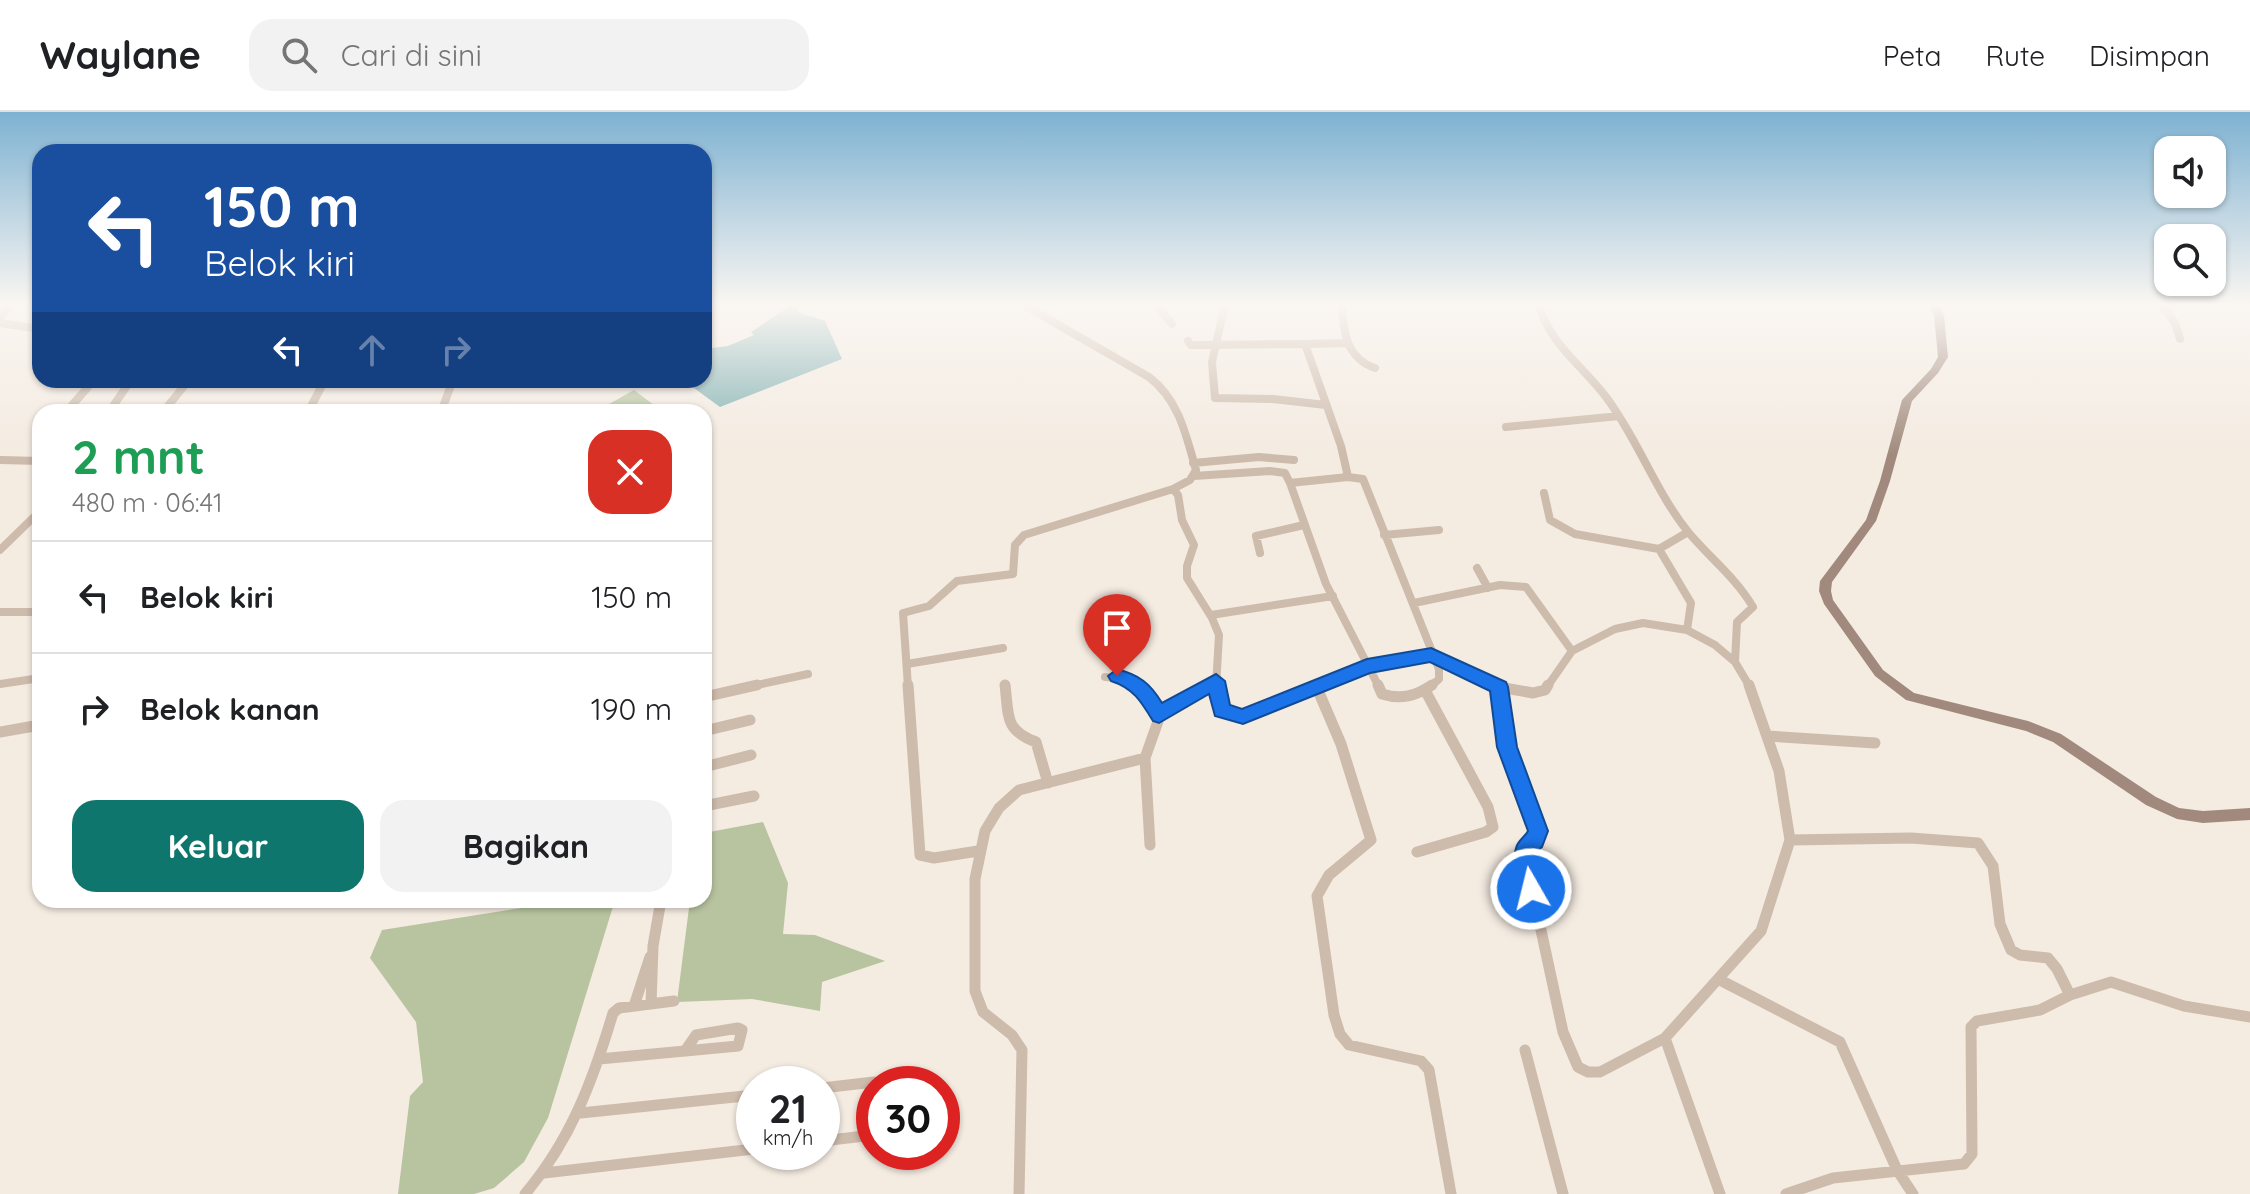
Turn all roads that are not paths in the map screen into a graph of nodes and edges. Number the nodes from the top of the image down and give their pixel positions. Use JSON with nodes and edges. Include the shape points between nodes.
{"nodes":[{"id":1,"x":1108,"y":354,"type":"edge"},
{"id":2,"x":1214,"y":354,"type":"edge"},
{"id":3,"x":1309,"y":354,"type":"edge"},
{"id":4,"x":1353,"y":354,"type":"edge"},
{"id":5,"x":1567,"y":354,"type":"edge"},
{"id":6,"x":1943,"y":354,"type":"edge"},
{"id":7,"x":1375,"y":368,"type":"dead end"},
{"id":8,"x":87,"y":388,"type":"edge"},
{"id":9,"x":182,"y":388,"type":"edge"},
{"id":10,"x":73,"y":404,"type":"edge"},
{"id":11,"x":170,"y":404,"type":"edge"},
{"id":12,"x":1326,"y":405,"type":"junction"},
{"id":13,"x":1619,"y":416,"type":"junction"},
{"id":14,"x":1506,"y":427,"type":"dead end"},
{"id":15,"x":1262,"y":457,"type":"junction"},
{"id":16,"x":0,"y":460,"type":"edge"},
{"id":17,"x":1294,"y":460,"type":"dead end"},
{"id":18,"x":32,"y":461,"type":"edge"},
{"id":19,"x":1193,"y":463,"type":"junction"},
{"id":20,"x":1270,"y":471,"type":"junction"},
{"id":21,"x":1194,"y":476,"type":"junction"},
{"id":22,"x":1348,"y":477,"type":"junction"},
{"id":23,"x":1290,"y":483,"type":"junction"},
{"id":24,"x":1173,"y":489,"type":"junction"},
{"id":25,"x":1544,"y":493,"type":"dead end"},
{"id":26,"x":32,"y":519,"type":"edge"},
{"id":27,"x":1304,"y":525,"type":"junction"},
{"id":28,"x":1439,"y":530,"type":"dead end"},
{"id":29,"x":1688,"y":532,"type":"junction"},
{"id":30,"x":1384,"y":535,"type":"junction"},
{"id":31,"x":1659,"y":549,"type":"junction"},
{"id":32,"x":0,"y":550,"type":"edge"},
{"id":33,"x":1260,"y":553,"type":"dead end"},
{"id":34,"x":1477,"y":568,"type":"dead end"},
{"id":35,"x":1488,"y":588,"type":"junction"},
{"id":36,"x":1333,"y":596,"type":"junction"},
{"id":37,"x":1414,"y":603,"type":"junction"},
{"id":38,"x":0,"y":612,"type":"edge"},
{"id":39,"x":32,"y":612,"type":"edge"},
{"id":40,"x":1211,"y":615,"type":"junction"},
{"id":41,"x":1687,"y":630,"type":"junction"},
{"id":42,"x":1003,"y":648,"type":"dead end"},
{"id":43,"x":1572,"y":651,"type":"junction"},
{"id":44,"x":1431,"y":655,"type":"junction"},
{"id":45,"x":1735,"y":662,"type":"junction"},
{"id":46,"x":907,"y":664,"type":"junction"},
{"id":47,"x":1367,"y":666,"type":"junction"},
{"id":48,"x":808,"y":674,"type":"dead end"},
{"id":49,"x":1105,"y":677,"type":"dead end"},
{"id":50,"x":32,"y":679,"type":"edge"},
{"id":51,"x":1216,"y":681,"type":"junction"},
{"id":52,"x":0,"y":684,"type":"edge"},
{"id":53,"x":1005,"y":685,"type":"dead end"},
{"id":54,"x":1499,"y":687,"type":"junction"},
{"id":55,"x":1317,"y":688,"type":"junction"},
{"id":56,"x":1426,"y":692,"type":"junction"},
{"id":57,"x":712,"y":695,"type":"edge"},
{"id":58,"x":1159,"y":716,"type":"junction"},
{"id":59,"x":750,"y":720,"type":"dead end"},
{"id":60,"x":32,"y":726,"type":"edge"},
{"id":61,"x":712,"y":729,"type":"edge"},
{"id":62,"x":0,"y":732,"type":"edge"},
{"id":63,"x":1768,"y":736,"type":"junction"},
{"id":64,"x":1875,"y":743,"type":"dead end"},
{"id":65,"x":751,"y":755,"type":"dead end"},
{"id":66,"x":1145,"y":758,"type":"junction"},
{"id":67,"x":712,"y":765,"type":"edge"},
{"id":68,"x":1048,"y":783,"type":"junction"},
{"id":69,"x":754,"y":796,"type":"dead end"},
{"id":70,"x":712,"y":804,"type":"edge"},
{"id":71,"x":2250,"y":814,"type":"edge"},
{"id":72,"x":1790,"y":840,"type":"junction"},
{"id":73,"x":1150,"y":845,"type":"dead end"},
{"id":74,"x":978,"y":851,"type":"junction"},
{"id":75,"x":1417,"y":852,"type":"dead end"},
{"id":76,"x":660,"y":908,"type":"edge"},
{"id":77,"x":653,"y":946,"type":"junction"},
{"id":78,"x":1718,"y":979,"type":"junction"},
{"id":79,"x":2070,"y":995,"type":"junction"},
{"id":80,"x":674,"y":1001,"type":"dead end"},
{"id":81,"x":651,"y":1004,"type":"junction"},
{"id":82,"x":634,"y":1006,"type":"junction"},
{"id":83,"x":2250,"y":1017,"type":"edge"},
{"id":84,"x":1665,"y":1038,"type":"junction"},
{"id":85,"x":1525,"y":1050,"type":"dead end"},
{"id":86,"x":685,"y":1051,"type":"dead end"},
{"id":87,"x":599,"y":1059,"type":"junction"},
{"id":88,"x":736,"y":1097,"type":"edge"},
{"id":89,"x":581,"y":1113,"type":"junction"},
{"id":90,"x":736,"y":1151,"type":"edge"},
{"id":91,"x":1897,"y":1170,"type":"junction"},
{"id":92,"x":544,"y":1173,"type":"junction"},
{"id":93,"x":525,"y":1194,"type":"edge"},
{"id":94,"x":1019,"y":1194,"type":"edge"},
{"id":95,"x":1451,"y":1194,"type":"edge"},
{"id":96,"x":1563,"y":1194,"type":"edge"},
{"id":97,"x":1720,"y":1194,"type":"edge"},
{"id":98,"x":1786,"y":1194,"type":"edge"},
{"id":99,"x":1913,"y":1194,"type":"edge"}],
"edges":[{"from":1,"to":19,"type":"street","via":[[1163,387],[1175,405]]},
{"from":2,"to":12,"type":"street","via":[[1211,389],[1217,400]]},
{"from":3,"to":12,"type":"street"},
{"from":4,"to":7,"type":"street"},
{"from":5,"to":13,"type":"street"},
{"from":6,"to":71,"type":"street","via":[[1935,371],[1907,400],[1871,521],[1826,581],[1828,601],[1879,673],[1910,697],[2057,738],[2177,813]]},
{"from":8,"to":10,"type":"street"},
{"from":9,"to":11,"type":"street"},
{"from":12,"to":22,"type":"street"},
{"from":13,"to":14,"type":"street"},
{"from":13,"to":29,"type":"street"},
{"from":15,"to":17,"type":"street"},
{"from":15,"to":19,"type":"street"},
{"from":15,"to":20,"type":"street"},
{"from":16,"to":18,"type":"street"},
{"from":19,"to":21,"type":"street"},
{"from":20,"to":21,"type":"street"},
{"from":20,"to":23,"type":"street","via":[[1285,473]]},
{"from":21,"to":24,"type":"street"},
{"from":22,"to":23,"type":"street"},
{"from":22,"to":30,"type":"street","via":[[1360,477],[1367,484]]},
{"from":23,"to":27,"type":"street"},
{"from":24,"to":40,"type":"street","via":[[1194,545],[1188,578]]},
{"from":24,"to":46,"type":"street","via":[[1024,535],[1015,545],[1013,574],[957,581],[929,606],[903,613]]},
{"from":25,"to":31,"type":"street","via":[[1550,520],[1564,530]]},
{"from":26,"to":32,"type":"street"},
{"from":27,"to":33,"type":"street","via":[[1256,536]]},
{"from":27,"to":36,"type":"street"},
{"from":28,"to":30,"type":"street"},
{"from":29,"to":31,"type":"street"},
{"from":29,"to":45,"type":"street","via":[[1740,585],[1753,607],[1737,622]]},
{"from":30,"to":37,"type":"street"},
{"from":31,"to":41,"type":"street","via":[[1691,603]]},
{"from":34,"to":35,"type":"street"},
{"from":35,"to":37,"type":"street"},
{"from":35,"to":43,"type":"street","via":[[1526,587]]},
{"from":36,"to":40,"type":"street"},
{"from":36,"to":47,"type":"street"},
{"from":37,"to":44,"type":"street"},
{"from":38,"to":39,"type":"street"},
{"from":40,"to":51,"type":"street","via":[[1219,633]]},
{"from":41,"to":43,"type":"street","via":[[1643,623],[1615,629]]},
{"from":41,"to":45,"type":"street"},
{"from":42,"to":46,"type":"street"},
{"from":43,"to":54,"type":"street","via":[[1545,690],[1527,694]]},
{"from":44,"to":47,"type":"street"},
{"from":44,"to":54,"type":"street"},
{"from":44,"to":56,"type":"street","via":[[1439,679]]},
{"from":45,"to":63,"type":"street","via":[[1755,695]]},
{"from":46,"to":74,"type":"street","via":[[920,855]]},
{"from":47,"to":55,"type":"street"},
{"from":47,"to":56,"type":"street","via":[[1386,696]]},
{"from":48,"to":57,"type":"street"},
{"from":49,"to":58,"type":"street","via":[[1132,680],[1151,698]]},
{"from":50,"to":52,"type":"street"},
{"from":51,"to":55,"type":"street","via":[[1219,706],[1233,716],[1252,715]]},
{"from":51,"to":58,"type":"street"},
{"from":53,"to":68,"type":"street","via":[[1011,728],[1036,742]]},
{"from":54,"to":84,"type":"street","via":[[1507,747],[1538,831],[1525,856],[1563,1032],[1575,1061],[1588,1072],[1600,1072]]},
{"from":55,"to":95,"type":"street","via":[[1371,840],[1323,878],[1317,896],[1334,1015],[1349,1045],[1421,1061],[1429,1070]]},
{"from":56,"to":75,"type":"street","via":[[1488,807],[1493,827]]},
{"from":58,"to":66,"type":"street"},
{"from":59,"to":61,"type":"street"},
{"from":60,"to":62,"type":"street"},
{"from":63,"to":64,"type":"street"},
{"from":63,"to":72,"type":"street"},
{"from":65,"to":67,"type":"street"},
{"from":66,"to":68,"type":"street"},
{"from":66,"to":73,"type":"street"},
{"from":68,"to":74,"type":"street","via":[[1019,790],[998,805]]},
{"from":69,"to":70,"type":"street"},
{"from":72,"to":78,"type":"street","via":[[1761,931]]},
{"from":72,"to":79,"type":"street","via":[[1978,843],[1990,857],[2012,951],[2052,961]]},
{"from":74,"to":94,"type":"street","via":[[973,978],[977,1003],[1022,1050]]},
{"from":76,"to":77,"type":"street"},
{"from":77,"to":81,"type":"street"},
{"from":77,"to":82,"type":"street"},
{"from":78,"to":84,"type":"street"},
{"from":78,"to":91,"type":"street","via":[[1840,1042]]},
{"from":79,"to":83,"type":"street","via":[[2111,982],[2184,1006]]},
{"from":79,"to":91,"type":"street","via":[[2040,1010],[1977,1021],[1971,1027],[1972,1154],[1955,1166]]},
{"from":80,"to":81,"type":"street"},
{"from":81,"to":82,"type":"street"},
{"from":82,"to":87,"type":"street","via":[[613,1013]]},
{"from":84,"to":97,"type":"street"},
{"from":85,"to":96,"type":"street"},
{"from":86,"to":87,"type":"street"},
{"from":87,"to":89,"type":"street"},
{"from":88,"to":89,"type":"street"},
{"from":89,"to":92,"type":"street"},
{"from":90,"to":92,"type":"street"},
{"from":91,"to":98,"type":"street","via":[[1833,1178]]},
{"from":91,"to":99,"type":"street"},
{"from":92,"to":93,"type":"street"}]}
